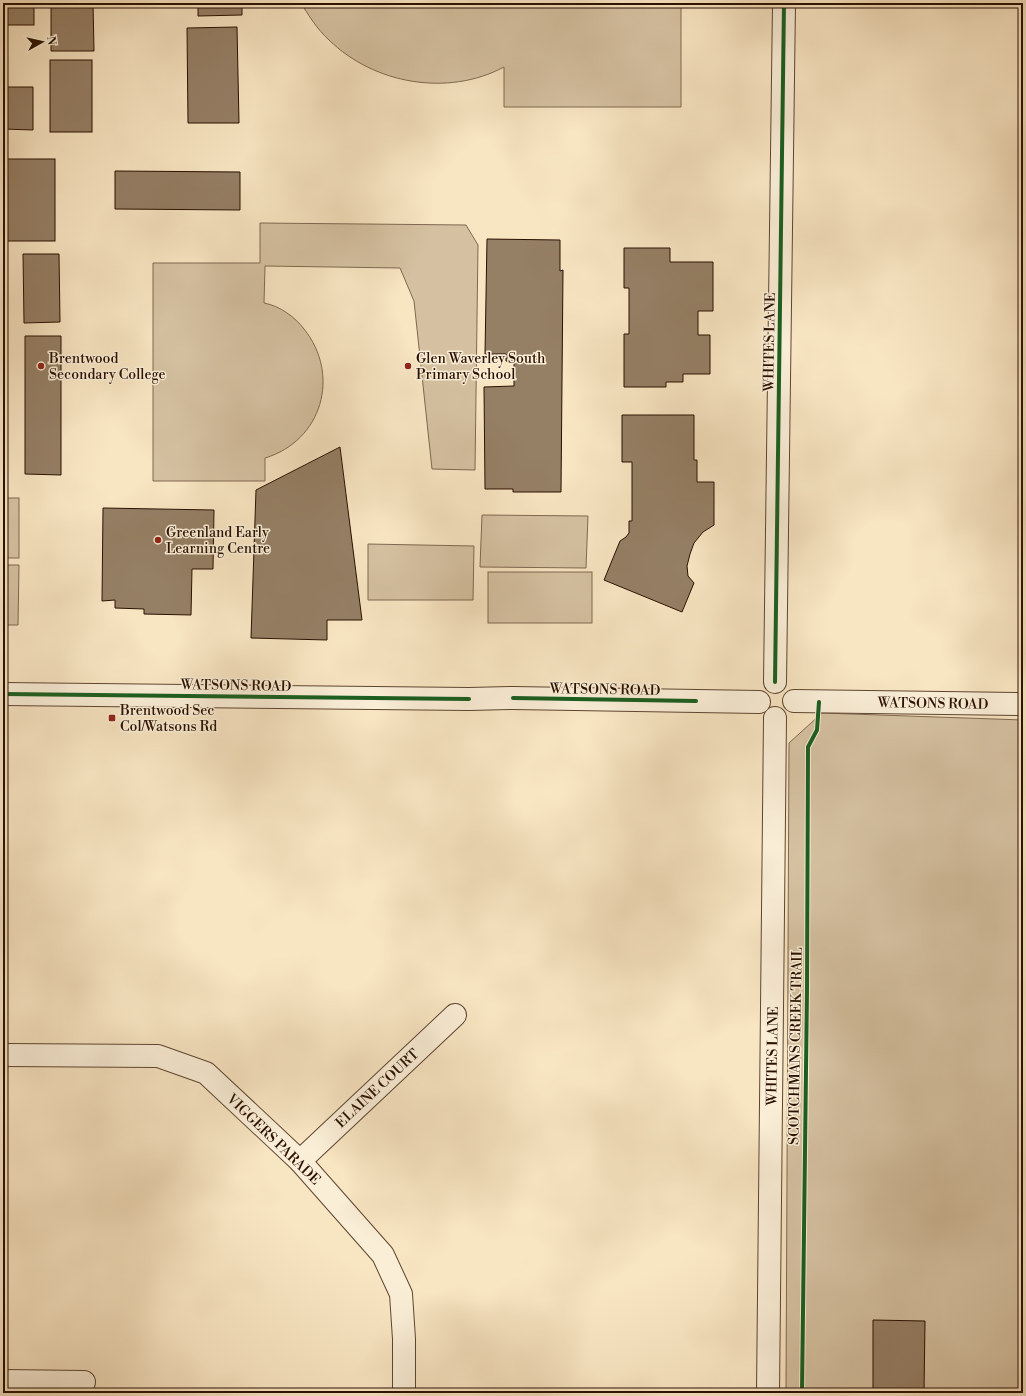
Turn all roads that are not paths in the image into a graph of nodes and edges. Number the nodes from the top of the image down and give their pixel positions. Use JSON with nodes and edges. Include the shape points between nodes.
{"nodes":[{"id":1,"x":784,"y":3,"type":"edge"},
{"id":2,"x":775,"y":682,"type":"junction"},
{"id":3,"x":3,"y":694,"type":"edge"},
{"id":4,"x":794,"y":701,"type":"junction"},
{"id":5,"x":759,"y":702,"type":"junction"},
{"id":6,"x":1023,"y":704,"type":"edge"},
{"id":7,"x":775,"y":718,"type":"junction"},
{"id":8,"x":454,"y":1015,"type":"dead end"},
{"id":9,"x":3,"y":1055,"type":"edge"},
{"id":10,"x":300,"y":1161,"type":"junction"},
{"id":11,"x":3,"y":1381,"type":"edge"},
{"id":12,"x":84,"y":1382,"type":"dead end"},
{"id":13,"x":404,"y":1393,"type":"edge"},
{"id":14,"x":768,"y":1393,"type":"edge"}],
"edges":[{"from":1,"to":2,"type":"street","name":"WHITES LANE"},
{"from":2,"to":4,"type":"street","via":[[787,685],[794,695]]},
{"from":2,"to":5,"type":"street","via":[[766,685],[762,690]]},
{"from":3,"to":5,"type":"street","name":"WATSONS ROAD"},
{"from":4,"to":6,"type":"street","name":"WATSONS ROAD"},
{"from":4,"to":7,"type":"street","via":[[789,713]]},
{"from":5,"to":7,"type":"street","via":[[764,713]]},
{"from":7,"to":14,"type":"street","name":"WHITES LANE"},
{"from":8,"to":10,"type":"street","name":"ELAINE COURT"},
{"from":9,"to":10,"type":"street","name":"VIGGERS PARADE","via":[[158,1056],[206,1073]]},
{"from":10,"to":13,"type":"street","name":"VIGGERS PARADE","via":[[383,1255],[401,1294]]},
{"from":11,"to":12,"type":"street"}]}
